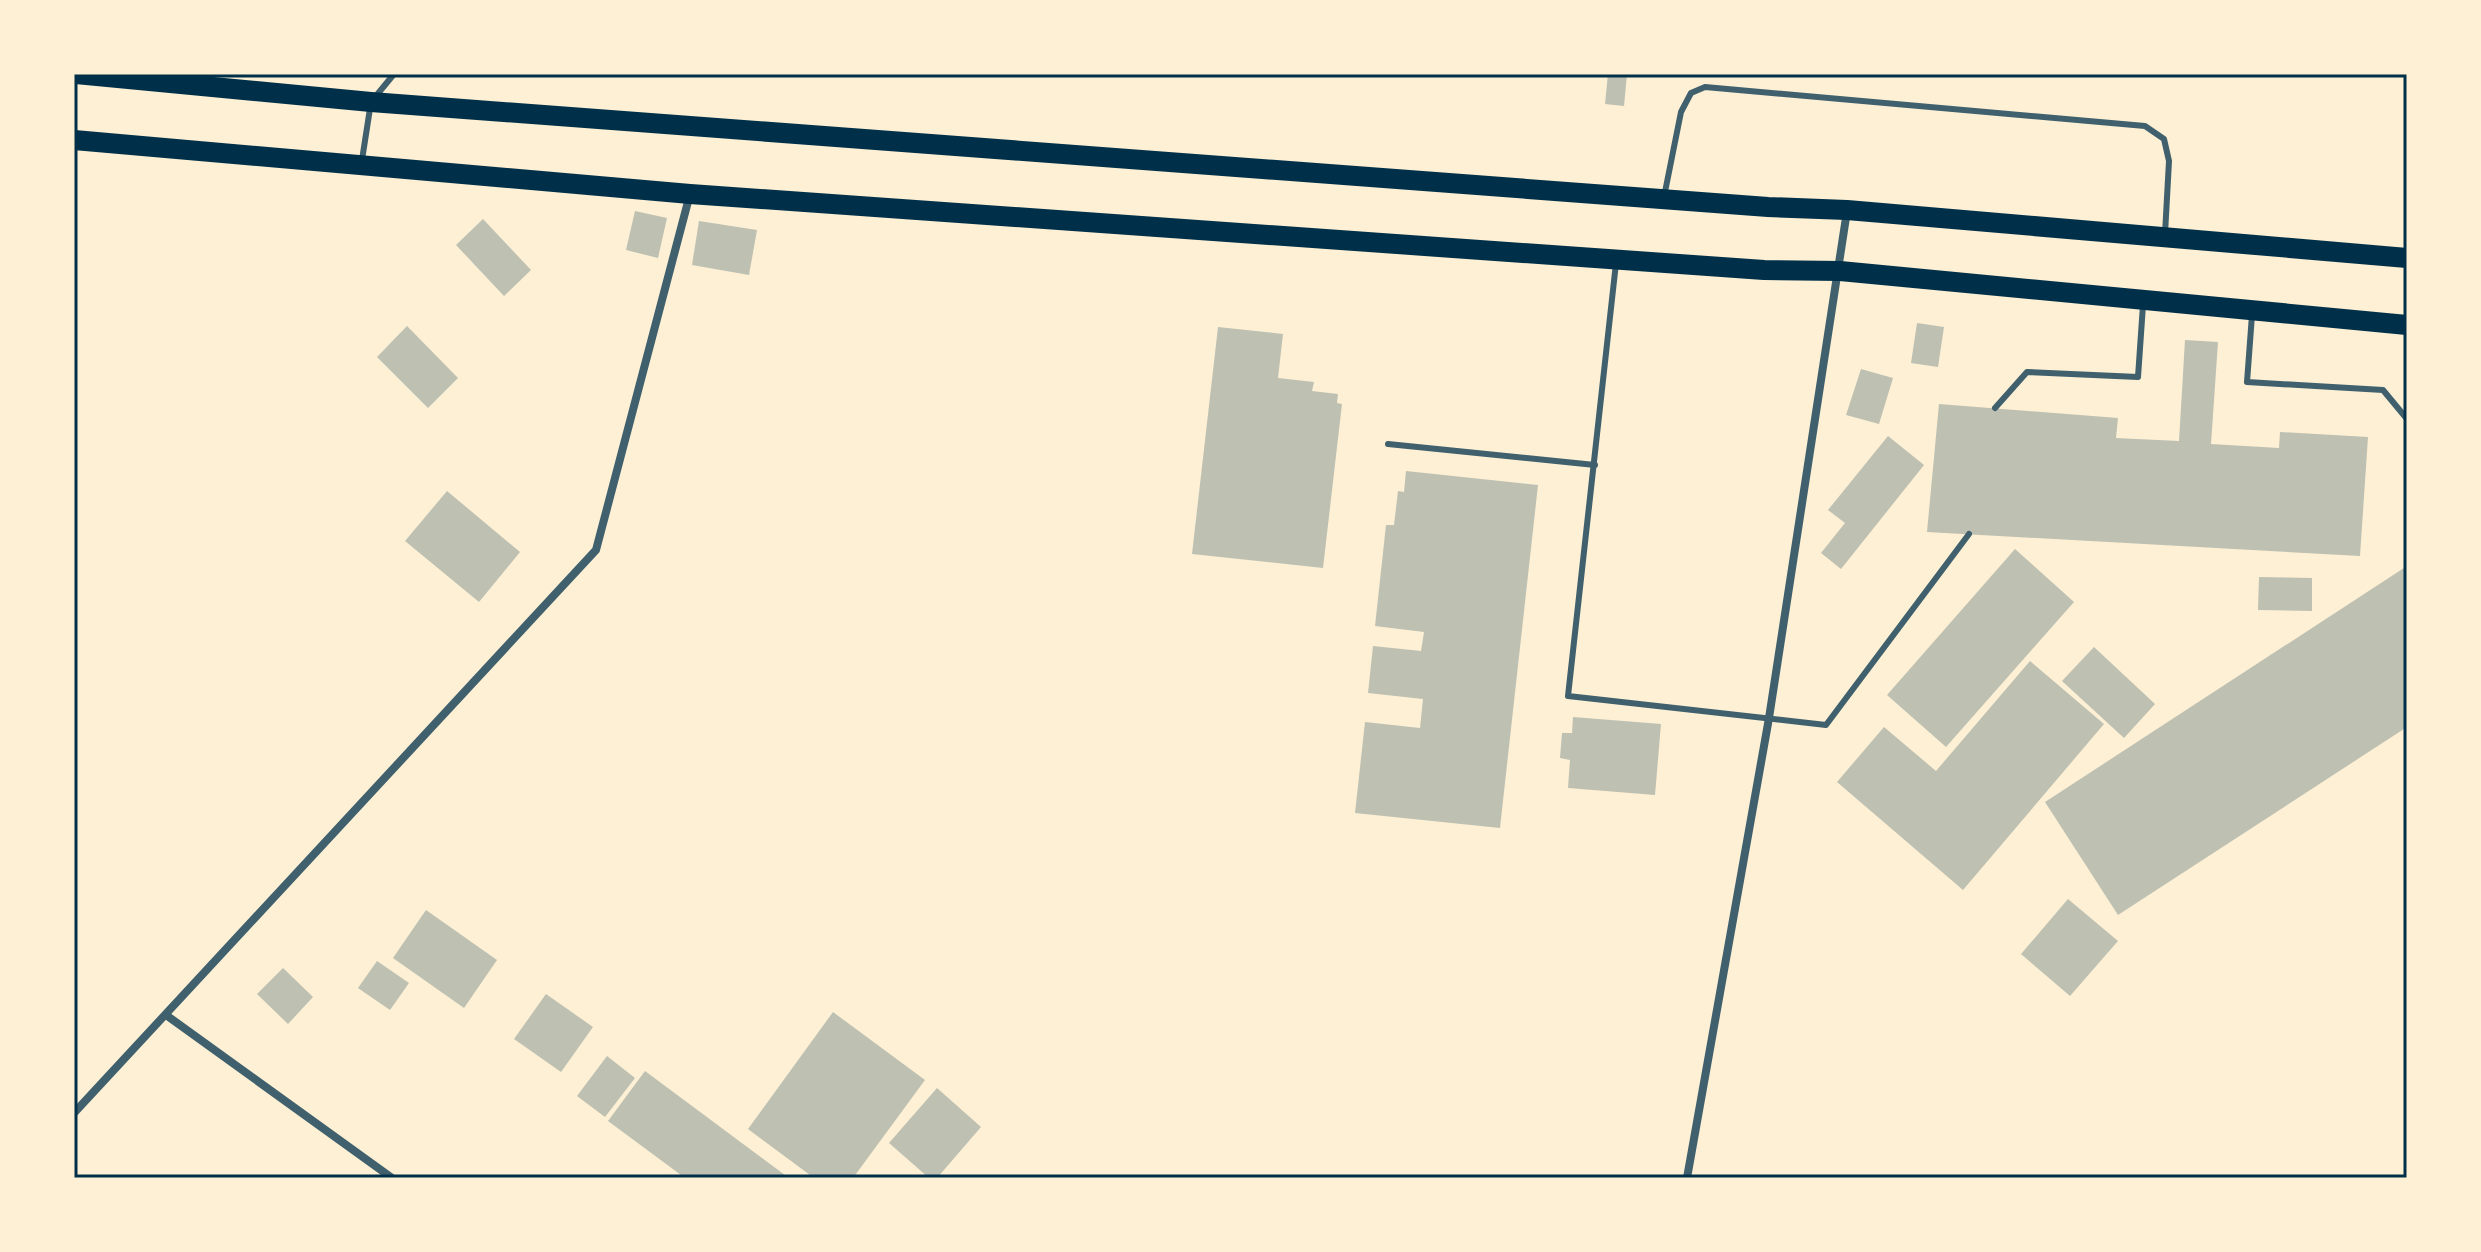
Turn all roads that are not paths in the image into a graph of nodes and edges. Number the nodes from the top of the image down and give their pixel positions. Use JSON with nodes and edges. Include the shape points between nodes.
{"nodes":[{"id":1,"x":76,"y":74,"type":"edge"},
{"id":2,"x":394,"y":74,"type":"edge"},
{"id":3,"x":371,"y":102,"type":"junction"},
{"id":4,"x":74,"y":140,"type":"edge"},
{"id":5,"x":362,"y":164,"type":"junction"},
{"id":6,"x":690,"y":194,"type":"junction"},
{"id":7,"x":1664,"y":199,"type":"junction"},
{"id":8,"x":1847,"y":210,"type":"junction"},
{"id":9,"x":2165,"y":238,"type":"junction"},
{"id":10,"x":2407,"y":258,"type":"edge"},
{"id":11,"x":1617,"y":259,"type":"junction"},
{"id":12,"x":1840,"y":271,"type":"junction"},
{"id":13,"x":2143,"y":301,"type":"junction"},
{"id":14,"x":2253,"y":311,"type":"junction"},
{"id":15,"x":2407,"y":325,"type":"edge"},
{"id":16,"x":1995,"y":408,"type":"dead end"},
{"id":17,"x":2407,"y":419,"type":"edge"},
{"id":18,"x":1388,"y":444,"type":"dead end"},
{"id":19,"x":1595,"y":465,"type":"junction"},
{"id":20,"x":1969,"y":534,"type":"dead end"},
{"id":21,"x":1769,"y":718,"type":"junction"},
{"id":22,"x":166,"y":1015,"type":"junction"},
{"id":23,"x":74,"y":1113,"type":"edge"},
{"id":24,"x":392,"y":1178,"type":"edge"},
{"id":25,"x":1687,"y":1178,"type":"edge"}],
"edges":[{"from":1,"to":3,"type":"main road"},
{"from":2,"to":3,"type":"lane"},
{"from":3,"to":5,"type":"lane"},
{"from":3,"to":7,"type":"main road"},
{"from":4,"to":5,"type":"main road"},
{"from":5,"to":6,"type":"main road"},
{"from":6,"to":11,"type":"main road"},
{"from":6,"to":22,"type":"street","via":[[596,550]]},
{"from":7,"to":8,"type":"main road"},
{"from":7,"to":9,"type":"lane","via":[[1681,112],[1691,93],[1705,87],[2145,126],[2164,139],[2169,161]]},
{"from":8,"to":9,"type":"main road"},
{"from":8,"to":12,"type":"street"},
{"from":9,"to":10,"type":"main road"},
{"from":11,"to":12,"type":"main road"},
{"from":11,"to":19,"type":"lane"},
{"from":12,"to":13,"type":"main road"},
{"from":12,"to":21,"type":"street"},
{"from":13,"to":14,"type":"main road"},
{"from":13,"to":16,"type":"lane","via":[[2138,377],[2027,372]]},
{"from":14,"to":15,"type":"main road"},
{"from":14,"to":17,"type":"lane","via":[[2247,382],[2383,390]]},
{"from":18,"to":19,"type":"lane"},
{"from":19,"to":21,"type":"lane","via":[[1568,696]]},
{"from":20,"to":21,"type":"lane","via":[[1826,725]]},
{"from":21,"to":25,"type":"street"},
{"from":22,"to":23,"type":"street"},
{"from":22,"to":24,"type":"street"}]}
